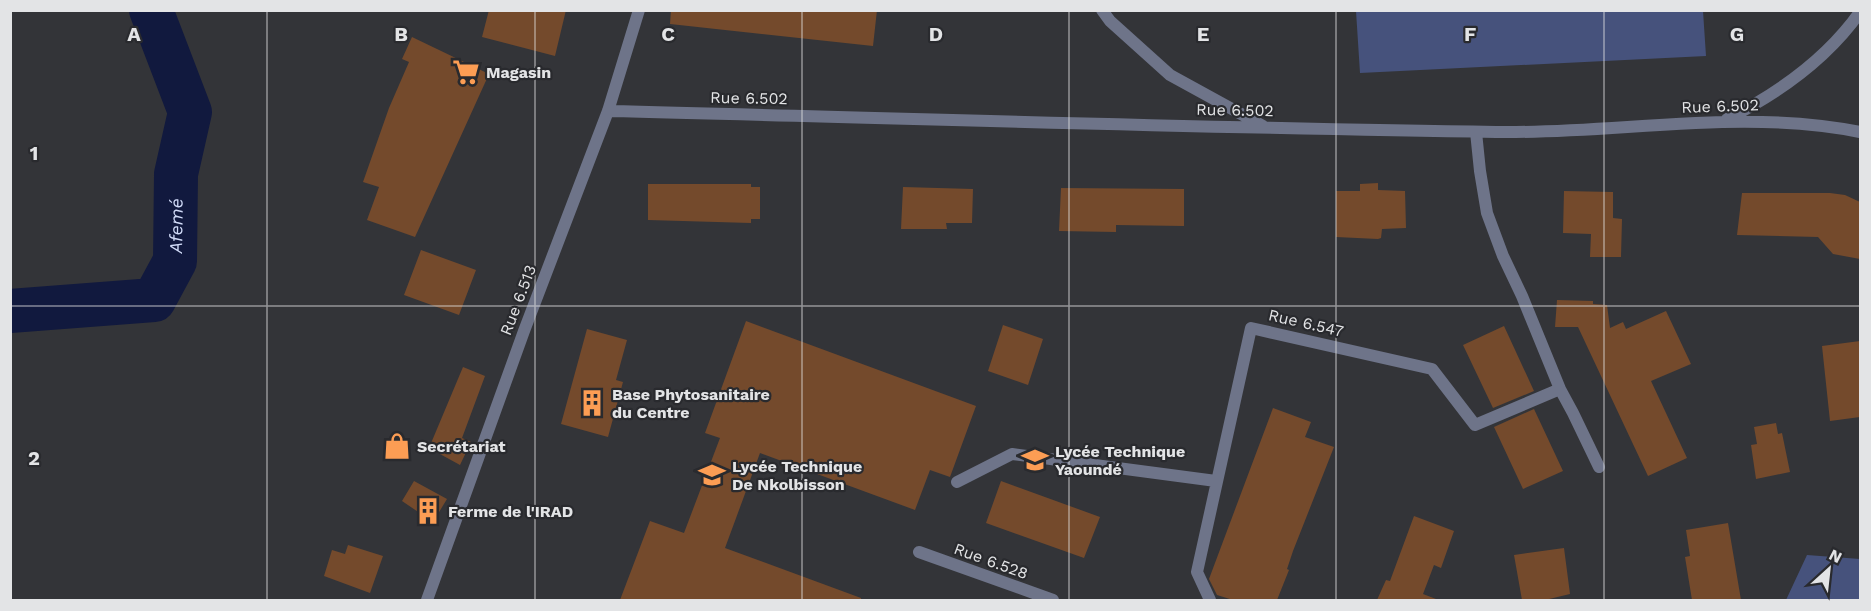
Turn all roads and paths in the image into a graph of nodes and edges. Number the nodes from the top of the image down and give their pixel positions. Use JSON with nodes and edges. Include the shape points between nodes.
{"nodes":[{"id":1,"x":639,"y":10,"type":"edge"},
{"id":2,"x":1102,"y":10,"type":"edge"},
{"id":3,"x":1860,"y":12,"type":"edge"},
{"id":4,"x":608,"y":111,"type":"junction"},
{"id":5,"x":1723,"y":121,"type":"junction"},
{"id":6,"x":1265,"y":127,"type":"junction"},
{"id":7,"x":1476,"y":132,"type":"junction"},
{"id":8,"x":1860,"y":132,"type":"edge"},
{"id":9,"x":1560,"y":389,"type":"junction"},
{"id":10,"x":1599,"y":467,"type":"dead end"},
{"id":11,"x":1216,"y":481,"type":"junction"},
{"id":12,"x":957,"y":482,"type":"dead end"},
{"id":13,"x":919,"y":552,"type":"dead end"},
{"id":14,"x":427,"y":600,"type":"edge"},
{"id":15,"x":1053,"y":600,"type":"edge"},
{"id":16,"x":1210,"y":600,"type":"edge"}],
"edges":[{"from":1,"to":4,"type":"street","name":"Rue 6.513"},
{"from":2,"to":6,"type":"street","via":[[1170,75]]},
{"from":3,"to":5,"type":"street","via":[[1817,62],[1757,104]]},
{"from":4,"to":6,"type":"street","name":"Rue 6.502"},
{"from":4,"to":14,"type":"street","name":"Rue 6.513"},
{"from":5,"to":7,"type":"street","name":"Rue 6.502","via":[[1540,133]]},
{"from":5,"to":8,"type":"street","name":"Rue 6.502","via":[[1776,121]]},
{"from":6,"to":7,"type":"street","name":"Rue 6.502"},
{"from":7,"to":9,"type":"street","via":[[1487,213]]},
{"from":9,"to":10,"type":"street"},
{"from":9,"to":11,"type":"street","name":"Rue 6.547","via":[[1475,425],[1432,369],[1251,328]]},
{"from":11,"to":12,"type":"street","via":[[1012,454]]},
{"from":11,"to":16,"type":"street","name":"Rue 6.547","via":[[1197,572]]},
{"from":13,"to":15,"type":"street","name":"Rue 6.528"}]}
